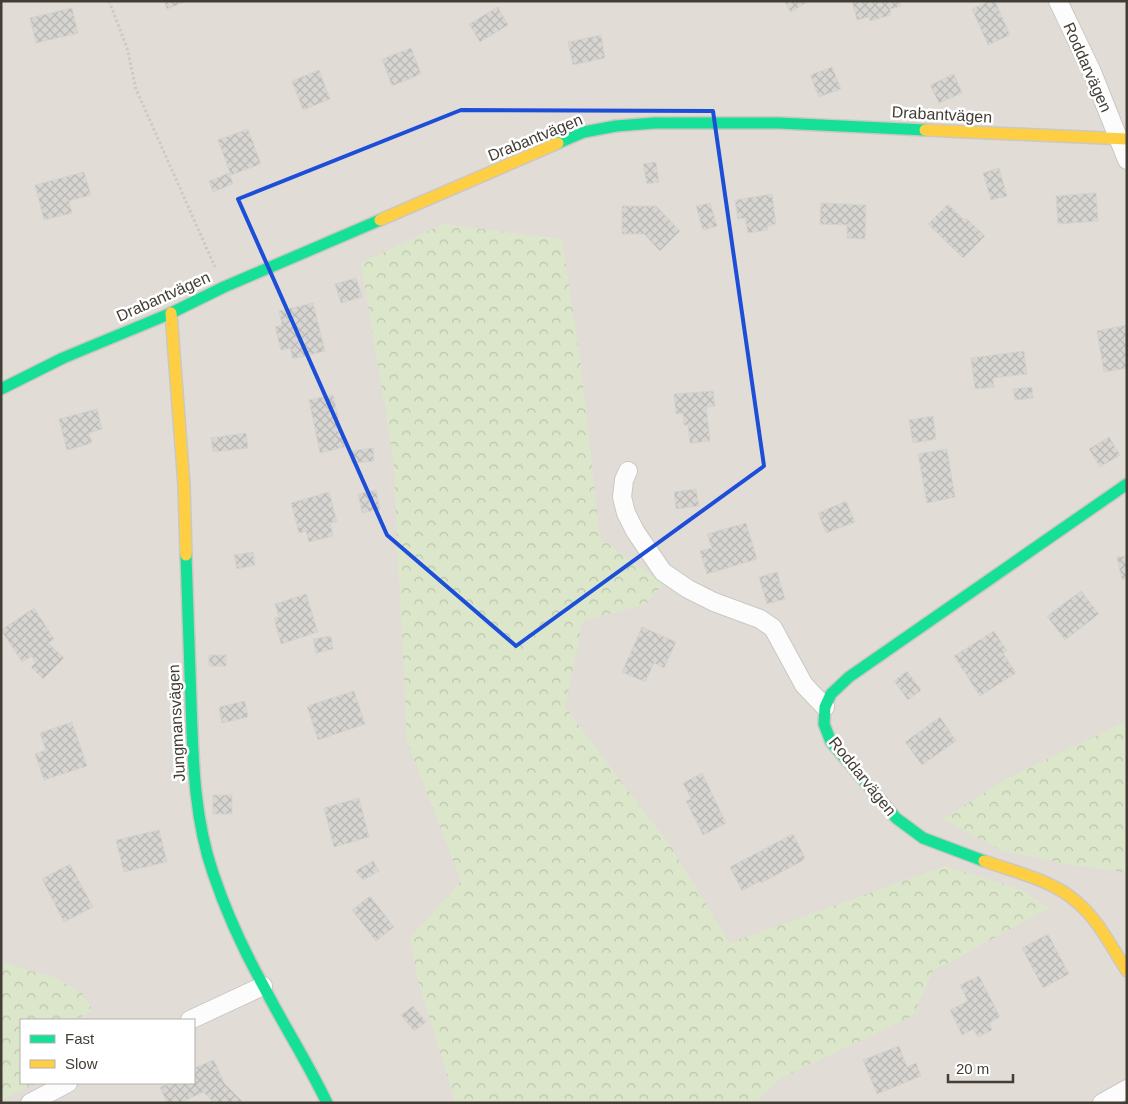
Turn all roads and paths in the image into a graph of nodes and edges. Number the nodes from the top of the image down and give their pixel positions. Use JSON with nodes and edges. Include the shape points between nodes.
{"nodes":[{"id":1,"x":108,"y":1,"type":"edge"},
{"id":2,"x":1058,"y":1,"type":"edge"},
{"id":3,"x":1122,"y":139,"type":"edge"},
{"id":4,"x":1127,"y":160,"type":"edge"},
{"id":5,"x":224,"y":287,"type":"junction"},
{"id":6,"x":171,"y":313,"type":"junction"},
{"id":7,"x":1,"y":389,"type":"edge"},
{"id":8,"x":628,"y":471,"type":"dead end"},
{"id":9,"x":1127,"y":484,"type":"edge"},
{"id":10,"x":825,"y":707,"type":"junction"},
{"id":11,"x":1127,"y":971,"type":"edge"},
{"id":12,"x":263,"y":986,"type":"junction"},
{"id":13,"x":192,"y":1019,"type":"edge"},
{"id":14,"x":66,"y":1084,"type":"edge"},
{"id":15,"x":1127,"y":1089,"type":"edge"},
{"id":16,"x":30,"y":1103,"type":"edge"},
{"id":17,"x":327,"y":1103,"type":"edge"},
{"id":18,"x":1102,"y":1103,"type":"edge"}],
"edges":[{"from":1,"to":5,"type":"path","via":[[127,48],[136,89]]},
{"from":2,"to":3,"type":"street","name":"Roddarvägen"},
{"from":3,"to":4,"type":"street","name":"Roddarvägen"},
{"from":3,"to":5,"type":"street","name":"Drabantvägen","via":[[779,122],[616,126],[584,132]]},
{"from":5,"to":6,"type":"street","name":"Drabantvägen"},
{"from":6,"to":7,"type":"street","name":"Drabantvägen","via":[[29,373]]},
{"from":6,"to":12,"type":"street","name":"Jungmansvägen","via":[[184,485],[196,801],[215,878]]},
{"from":8,"to":10,"type":"street","via":[[622,497],[626,513],[663,572],[688,589],[760,619],[773,628],[804,685]]},
{"from":9,"to":10,"type":"street","via":[[850,677],[831,694]]},
{"from":10,"to":11,"type":"street","name":"Roddarvägen","via":[[824,724],[831,742],[896,818],[923,838],[1066,893],[1092,918]]},
{"from":12,"to":13,"type":"street"},
{"from":12,"to":17,"type":"street","name":"Jungmansvägen","via":[[314,1073]]},
{"from":14,"to":16,"type":"street"},
{"from":15,"to":18,"type":"street"}]}
